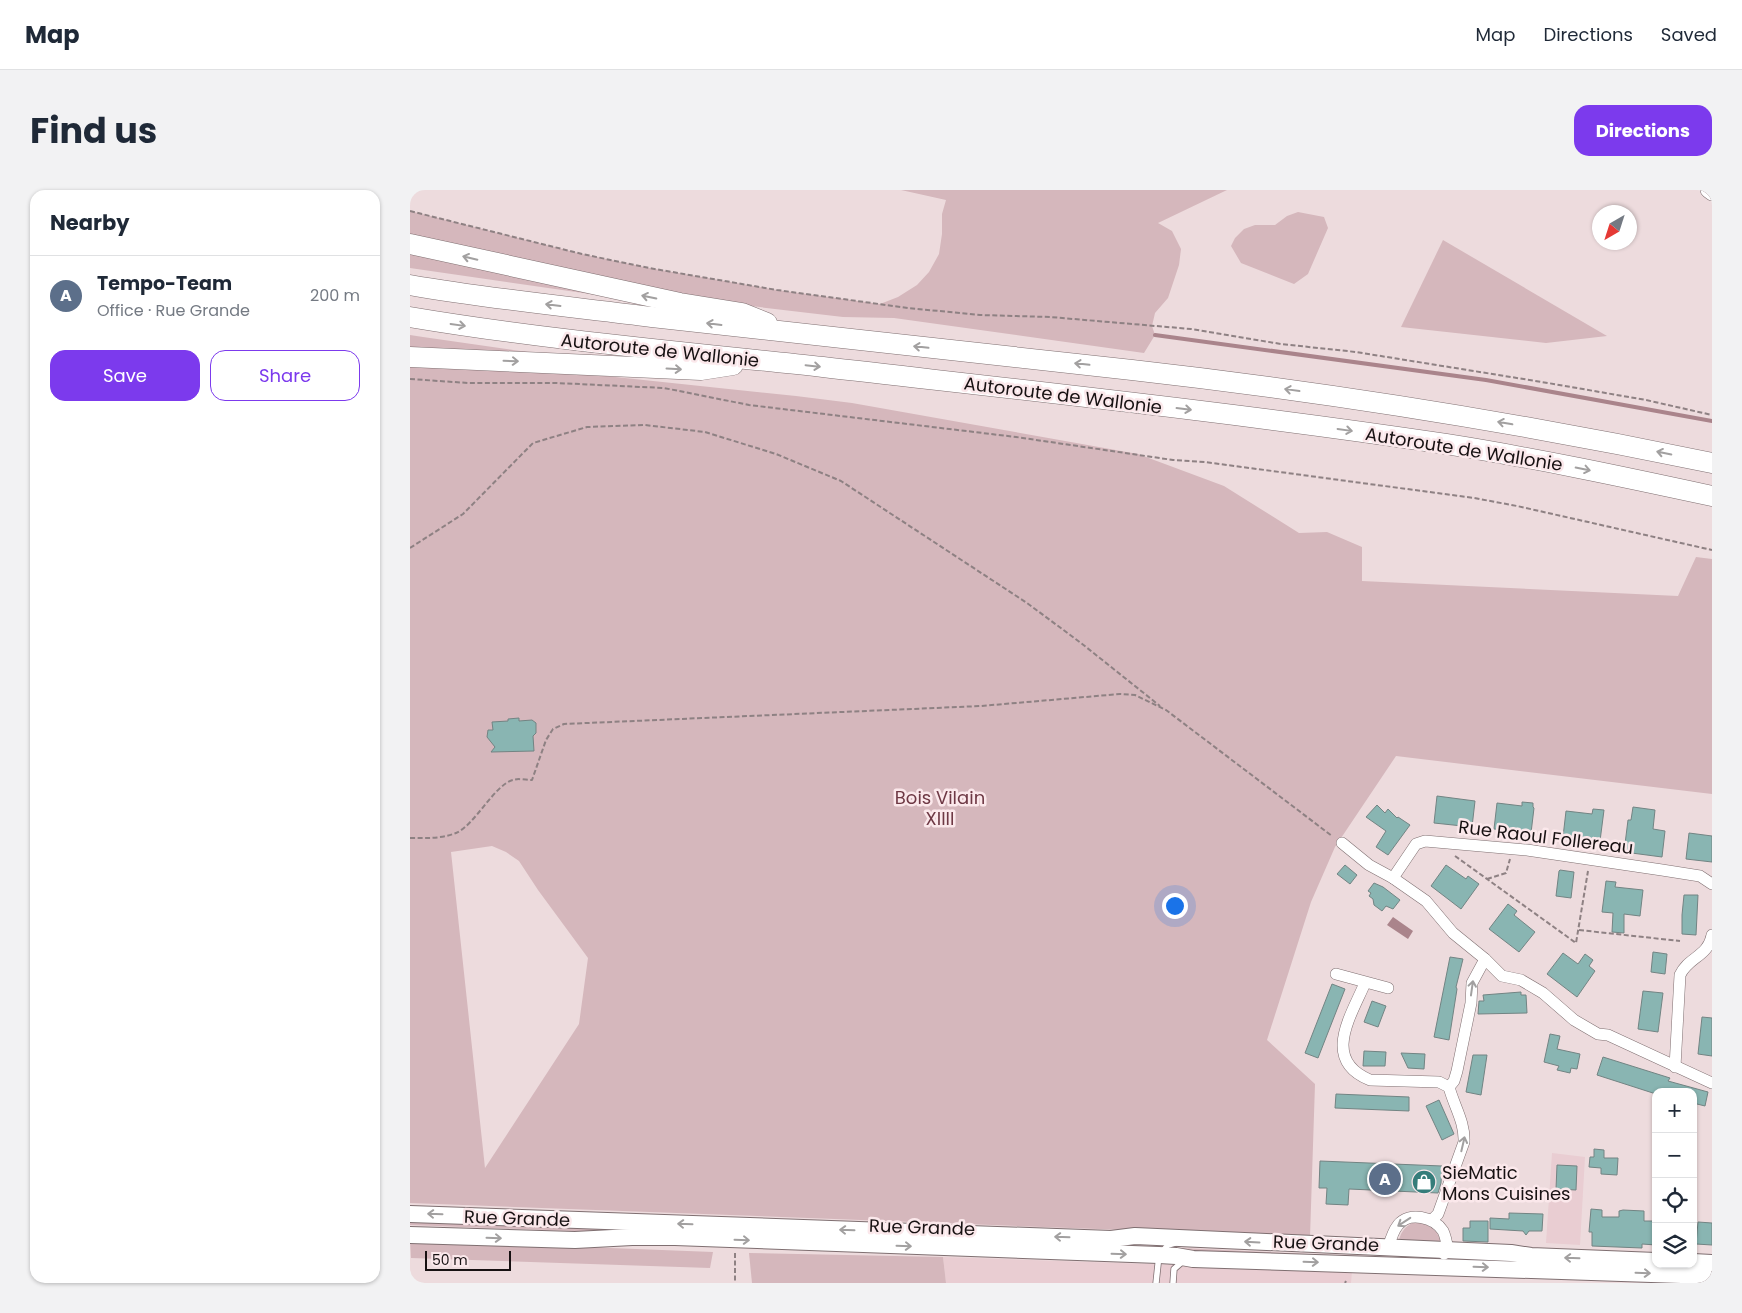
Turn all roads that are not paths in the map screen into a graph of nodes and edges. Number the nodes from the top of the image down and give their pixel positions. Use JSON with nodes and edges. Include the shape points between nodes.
{"nodes":[{"id":1,"x":1708,"y":190,"type":"edge"},
{"id":2,"x":1712,"y":193,"type":"edge"},
{"id":3,"x":410,"y":244,"type":"edge"},
{"id":4,"x":410,"y":285,"type":"edge"},
{"id":5,"x":410,"y":317,"type":"edge"},
{"id":6,"x":797,"y":334,"type":"junction"},
{"id":7,"x":410,"y":358,"type":"edge"},
{"id":8,"x":765,"y":361,"type":"junction"},
{"id":9,"x":1712,"y":463,"type":"edge"},
{"id":10,"x":1712,"y":496,"type":"edge"},
{"id":11,"x":1342,"y":844,"type":"road end"},
{"id":12,"x":1393,"y":878,"type":"junction"},
{"id":13,"x":1712,"y":884,"type":"edge"},
{"id":14,"x":1712,"y":935,"type":"edge"},
{"id":15,"x":1485,"y":959,"type":"junction"},
{"id":16,"x":1336,"y":974,"type":"dead end"},
{"id":17,"x":1365,"y":983,"type":"junction"},
{"id":18,"x":1388,"y":988,"type":"dead end"},
{"id":19,"x":1675,"y":1067,"type":"junction"},
{"id":20,"x":1712,"y":1083,"type":"edge"},
{"id":21,"x":1449,"y":1087,"type":"junction"},
{"id":22,"x":410,"y":1214,"type":"edge"},
{"id":23,"x":1432,"y":1220,"type":"junction"},
{"id":24,"x":410,"y":1235,"type":"edge"},
{"id":25,"x":1183,"y":1238,"type":"junction"},
{"id":26,"x":1388,"y":1248,"type":"junction"},
{"id":27,"x":1448,"y":1251,"type":"junction"},
{"id":28,"x":1159,"y":1255,"type":"junction"},
{"id":29,"x":1192,"y":1259,"type":"junction"},
{"id":30,"x":1652,"y":1261,"type":"edge"},
{"id":31,"x":1697,"y":1262,"type":"edge"},
{"id":32,"x":1712,"y":1263,"type":"edge"},
{"id":33,"x":1432,"y":1266,"type":"junction"},
{"id":34,"x":1712,"y":1276,"type":"edge"},
{"id":35,"x":1156,"y":1283,"type":"edge"},
{"id":36,"x":1173,"y":1283,"type":"edge"}],
"edges":[{"from":1,"to":2,"type":"main road"},
{"from":6,"to":3,"type":"highway","one_way":true,"via":[[742,313],[680,303]]},
{"from":6,"to":4,"type":"highway","name":"Autoroute de Wallonie","one_way":true},
{"from":5,"to":8,"type":"highway","name":"Autoroute de Wallonie","one_way":true,"via":[[587,343]]},
{"from":9,"to":6,"type":"highway","name":"Autoroute de Wallonie","one_way":true,"via":[[1594,438],[1280,388]]},
{"from":7,"to":8,"type":"highway","one_way":true,"via":[[701,370]]},
{"from":8,"to":10,"type":"highway","name":"Autoroute de Wallonie","one_way":true,"via":[[1335,428],[1587,469]]},
{"from":11,"to":12,"type":"street"},
{"from":12,"to":13,"type":"street","name":"Rue Raoul Follereau","via":[[1419,841],[1590,859],[1700,876]]},
{"from":12,"to":15,"type":"street","via":[[1426,901],[1452,933]]},
{"from":14,"to":19,"type":"street","via":[[1706,950],[1684,967],[1680,975]]},
{"from":15,"to":19,"type":"street","via":[[1502,976],[1521,980],[1544,993],[1574,1020],[1598,1034],[1608,1035]]},
{"from":21,"to":15,"type":"street","one_way":true,"via":[[1457,1070],[1472,983]]},
{"from":16,"to":17,"type":"street"},
{"from":17,"to":18,"type":"street"},
{"from":17,"to":21,"type":"street","via":[[1342,1042],[1343,1054],[1352,1069],[1370,1080],[1439,1082]]},
{"from":19,"to":20,"type":"street"},
{"from":23,"to":21,"type":"street","one_way":true,"via":[[1438,1214],[1464,1142],[1463,1122]]},
{"from":25,"to":22,"type":"main road","name":"Rue Grande","one_way":true,"via":[[1135,1236],[1111,1239]]},
{"from":23,"to":26,"type":"street","name":"Rue Grande","one_way":true,"via":[[1420,1217],[1403,1221]]},
{"from":23,"to":27,"type":"street","via":[[1443,1232]]},
{"from":24,"to":28,"type":"main road","name":"Rue Grande","one_way":true,"via":[[575,1240],[632,1237]]},
{"from":26,"to":25,"type":"main road","name":"Rue Grande","one_way":true},
{"from":25,"to":28,"type":"lane","via":[[1168,1245]]},
{"from":26,"to":27,"type":"main road","name":"Rue Grande"},
{"from":30,"to":27,"type":"main road","name":"Rue Grande","one_way":true},
{"from":27,"to":33,"type":"street"},
{"from":28,"to":29,"type":"main road","name":"Rue Grande"},
{"from":28,"to":35,"type":"lane"},
{"from":29,"to":33,"type":"main road","name":"Rue Grande","one_way":true},
{"from":29,"to":36,"type":"lane","via":[[1177,1265]]},
{"from":31,"to":32,"type":"main road"},
{"from":33,"to":34,"type":"main road","name":"Rue Grande","one_way":true}]}
